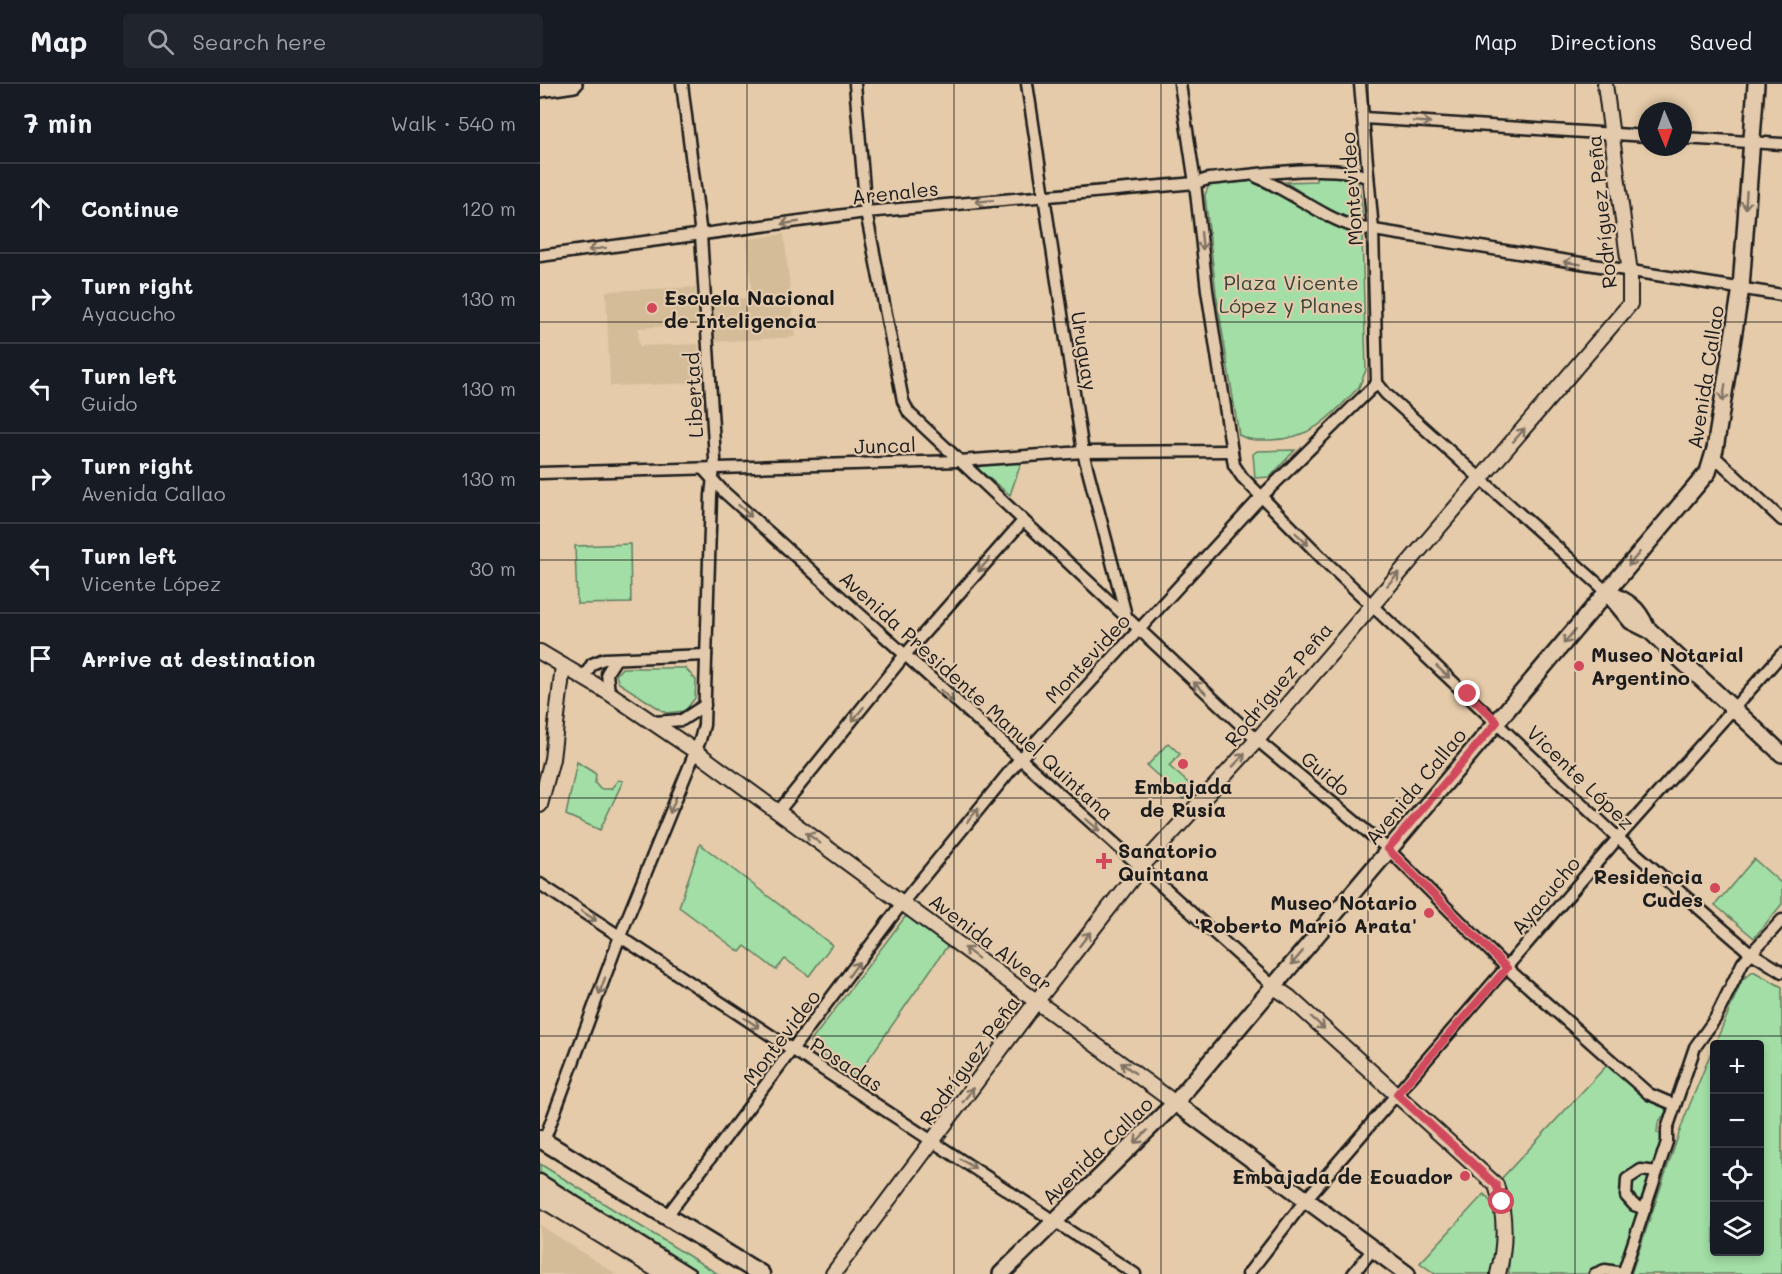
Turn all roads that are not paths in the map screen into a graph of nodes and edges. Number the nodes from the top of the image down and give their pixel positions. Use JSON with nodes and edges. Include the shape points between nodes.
{"nodes":[{"id":1,"x":574,"y":84,"type":"edge"},
{"id":2,"x":682,"y":84,"type":"edge"},
{"id":3,"x":855,"y":84,"type":"edge"},
{"id":4,"x":1027,"y":84,"type":"edge"},
{"id":5,"x":1180,"y":84,"type":"edge"},
{"id":6,"x":1360,"y":84,"type":"edge"},
{"id":7,"x":1605,"y":84,"type":"edge"},
{"id":8,"x":1756,"y":84,"type":"edge"},
{"id":9,"x":540,"y":89,"type":"edge"},
{"id":10,"x":1364,"y":118,"type":"junction"},
{"id":11,"x":1612,"y":134,"type":"junction"},
{"id":12,"x":1638,"y":135,"type":"edge"},
{"id":13,"x":1692,"y":138,"type":"edge"},
{"id":14,"x":1750,"y":141,"type":"junction"},
{"id":15,"x":1782,"y":144,"type":"edge"},
{"id":16,"x":1254,"y":176,"type":"junction"},
{"id":17,"x":1368,"y":178,"type":"junction"},
{"id":18,"x":1196,"y":183,"type":"junction"},
{"id":19,"x":1042,"y":196,"type":"junction"},
{"id":20,"x":866,"y":212,"type":"junction"},
{"id":21,"x":1373,"y":230,"type":"junction"},
{"id":22,"x":701,"y":235,"type":"junction"},
{"id":23,"x":540,"y":256,"type":"edge"},
{"id":24,"x":1629,"y":273,"type":"junction"},
{"id":25,"x":1741,"y":288,"type":"junction"},
{"id":26,"x":1782,"y":295,"type":"edge"},
{"id":27,"x":1377,"y":383,"type":"junction"},
{"id":28,"x":1232,"y":450,"type":"junction"},
{"id":29,"x":1083,"y":452,"type":"junction"},
{"id":30,"x":1713,"y":456,"type":"junction"},
{"id":31,"x":959,"y":461,"type":"junction"},
{"id":32,"x":709,"y":469,"type":"junction"},
{"id":33,"x":540,"y":474,"type":"edge"},
{"id":34,"x":1480,"y":479,"type":"junction"},
{"id":35,"x":712,"y":481,"type":"junction"},
{"id":36,"x":1261,"y":497,"type":"junction"},
{"id":37,"x":1782,"y":520,"type":"edge"},
{"id":38,"x":1023,"y":521,"type":"junction"},
{"id":39,"x":1607,"y":592,"type":"junction"},
{"id":40,"x":1371,"y":605,"type":"junction"},
{"id":41,"x":1127,"y":620,"type":"junction"},
{"id":42,"x":1138,"y":630,"type":"junction"},
{"id":43,"x":541,"y":653,"type":"edge"},
{"id":44,"x":1782,"y":654,"type":"edge"},
{"id":45,"x":706,"y":655,"type":"junction"},
{"id":46,"x":904,"y":656,"type":"junction"},
{"id":47,"x":616,"y":658,"type":"junction"},
{"id":48,"x":563,"y":666,"type":"junction"},
{"id":49,"x":584,"y":678,"type":"junction"},
{"id":50,"x":609,"y":693,"type":"junction"},
{"id":51,"x":705,"y":705,"type":"junction"},
{"id":52,"x":1734,"y":709,"type":"junction"},
{"id":53,"x":653,"y":722,"type":"junction"},
{"id":54,"x":1497,"y":722,"type":"junction"},
{"id":55,"x":1257,"y":740,"type":"junction"},
{"id":56,"x":695,"y":751,"type":"junction"},
{"id":57,"x":1782,"y":754,"type":"edge"},
{"id":58,"x":1019,"y":760,"type":"junction"},
{"id":59,"x":540,"y":805,"type":"edge"},
{"id":60,"x":778,"y":812,"type":"junction"},
{"id":61,"x":1618,"y":838,"type":"junction"},
{"id":62,"x":1388,"y":849,"type":"junction"},
{"id":63,"x":1141,"y":867,"type":"junction"},
{"id":64,"x":540,"y":884,"type":"edge"},
{"id":65,"x":903,"y":902,"type":"junction"},
{"id":66,"x":1782,"y":920,"type":"edge"},
{"id":67,"x":620,"y":936,"type":"junction"},
{"id":68,"x":1752,"y":954,"type":"junction"},
{"id":69,"x":1507,"y":968,"type":"junction"},
{"id":70,"x":1782,"y":972,"type":"edge"},
{"id":71,"x":1273,"y":986,"type":"junction"},
{"id":72,"x":1036,"y":1002,"type":"junction"},
{"id":73,"x":794,"y":1050,"type":"junction"},
{"id":74,"x":1397,"y":1094,"type":"junction"},
{"id":75,"x":1175,"y":1103,"type":"junction"},
{"id":76,"x":1675,"y":1105,"type":"junction"},
{"id":77,"x":542,"y":1140,"type":"edge"},
{"id":78,"x":933,"y":1142,"type":"junction"},
{"id":79,"x":1657,"y":1172,"type":"junction"},
{"id":80,"x":540,"y":1180,"type":"edge"},
{"id":81,"x":540,"y":1195,"type":"edge"},
{"id":82,"x":1307,"y":1198,"type":"junction"},
{"id":83,"x":1644,"y":1209,"type":"junction"},
{"id":84,"x":666,"y":1217,"type":"junction"},
{"id":85,"x":1055,"y":1221,"type":"junction"},
{"id":86,"x":1373,"y":1249,"type":"junction"},
{"id":87,"x":1623,"y":1273,"type":"edge"},
{"id":88,"x":669,"y":1274,"type":"edge"},
{"id":89,"x":690,"y":1274,"type":"edge"},
{"id":90,"x":761,"y":1274,"type":"edge"},
{"id":91,"x":833,"y":1274,"type":"edge"},
{"id":92,"x":1001,"y":1274,"type":"edge"},
{"id":93,"x":1135,"y":1274,"type":"edge"},
{"id":94,"x":1248,"y":1274,"type":"edge"},
{"id":95,"x":1353,"y":1274,"type":"edge"},
{"id":96,"x":1407,"y":1274,"type":"edge"},
{"id":97,"x":1498,"y":1274,"type":"edge"},
{"id":98,"x":1594,"y":1274,"type":"edge"}],
"edges":[{"from":1,"to":9,"type":"main road"},
{"from":2,"to":22,"type":"street","name":"Libertad"},
{"from":3,"to":20,"type":"street","name":"Guido"},
{"from":4,"to":19,"type":"street","name":"Uruguay"},
{"from":5,"to":18,"type":"street","name":"Vicente López"},
{"from":6,"to":10,"type":"street","name":"Montevideo"},
{"from":7,"to":11,"type":"street","name":"Rodríguez Peña"},
{"from":8,"to":14,"type":"main road","name":"Avenida Callao"},
{"from":10,"to":11,"type":"street","one_way":true},
{"from":10,"to":17,"type":"street","name":"Montevideo"},
{"from":11,"to":12,"type":"street"},
{"from":11,"to":24,"type":"street","name":"Rodríguez Peña"},
{"from":13,"to":14,"type":"street"},
{"from":14,"to":15,"type":"street"},
{"from":14,"to":25,"type":"main road","name":"Avenida Callao","one_way":true},
{"from":16,"to":17,"type":"street","name":"Arenales","via":[[1335,171]]},
{"from":16,"to":18,"type":"street","name":"Arenales"},
{"from":16,"to":21,"type":"street","name":"Arenales","via":[[1284,188],[1341,222]]},
{"from":17,"to":21,"type":"street","name":"Montevideo"},
{"from":18,"to":19,"type":"street","name":"Arenales"},
{"from":18,"to":28,"type":"street","name":"Vicente López","one_way":true,"via":[[1207,290]]},
{"from":19,"to":20,"type":"street","name":"Arenales","one_way":true},
{"from":19,"to":29,"type":"street","name":"Uruguay"},
{"from":20,"to":22,"type":"street","name":"Arenales","one_way":true},
{"from":20,"to":31,"type":"street","name":"Guido","via":[[903,401],[909,413]]},
{"from":24,"to":21,"type":"street","one_way":true},
{"from":21,"to":27,"type":"street","name":"Montevideo"},
{"from":22,"to":23,"type":"street","name":"Arenales","one_way":true},
{"from":22,"to":32,"type":"street","name":"Libertad"},
{"from":24,"to":25,"type":"street"},
{"from":34,"to":24,"type":"street","name":"Rodríguez Peña","one_way":true,"via":[[1624,313],[1630,304]]},
{"from":25,"to":26,"type":"street"},
{"from":25,"to":30,"type":"main road","name":"Avenida Callao","one_way":true},
{"from":27,"to":34,"type":"street"},
{"from":27,"to":36,"type":"street","name":"Montevideo"},
{"from":28,"to":29,"type":"street","name":"Juncal"},
{"from":28,"to":36,"type":"street","name":"Vicente López","via":[[1234,465]]},
{"from":29,"to":31,"type":"street","name":"Juncal"},
{"from":29,"to":41,"type":"street","name":"Uruguay"},
{"from":30,"to":37,"type":"street"},
{"from":30,"to":39,"type":"main road","name":"Avenida Callao","one_way":true,"via":[[1708,472]]},
{"from":31,"to":32,"type":"street","name":"Juncal"},
{"from":31,"to":38,"type":"street","name":"Guido"},
{"from":32,"to":33,"type":"street","name":"Juncal"},
{"from":32,"to":35,"type":"street","name":"Avenida Presidente Manuel Quintana"},
{"from":34,"to":39,"type":"street"},
{"from":40,"to":34,"type":"street","name":"Rodríguez Peña","one_way":true},
{"from":35,"to":45,"type":"street"},
{"from":35,"to":46,"type":"street","name":"Avenida Presidente Manuel Quintana","one_way":true},
{"from":36,"to":40,"type":"street","name":"Vicente López","one_way":true},
{"from":36,"to":42,"type":"street","name":"Montevideo"},
{"from":38,"to":41,"type":"street","name":"Guido"},
{"from":38,"to":46,"type":"street","one_way":true},
{"from":39,"to":52,"type":"main road","via":[[1631,621],[1646,627]]},
{"from":39,"to":54,"type":"main road","name":"Avenida Callao","one_way":true},
{"from":40,"to":54,"type":"street","name":"Vicente López","one_way":true},
{"from":40,"to":55,"type":"street","name":"Rodríguez Peña"},
{"from":41,"to":42,"type":"street","name":"Guido"},
{"from":55,"to":42,"type":"street","name":"Guido","one_way":true},
{"from":42,"to":58,"type":"street","name":"Montevideo"},
{"from":43,"to":48,"type":"street","name":"Avenida Alvear"},
{"from":44,"to":52,"type":"street","name":"Ayacucho"},
{"from":45,"to":47,"type":"street"},
{"from":45,"to":51,"type":"street"},
{"from":46,"to":58,"type":"street","name":"Avenida Presidente Manuel Quintana","one_way":true},
{"from":46,"to":60,"type":"street","one_way":true},
{"from":47,"to":49,"type":"street","via":[[595,662]]},
{"from":47,"to":50,"type":"street","via":[[607,673]]},
{"from":48,"to":49,"type":"street","name":"Avenida Alvear"},
{"from":48,"to":59,"type":"street","via":[[552,759]]},
{"from":49,"to":50,"type":"street","name":"Avenida Alvear"},
{"from":50,"to":53,"type":"street","name":"Avenida Alvear"},
{"from":51,"to":53,"type":"street","via":[[682,720]]},
{"from":51,"to":56,"type":"street"},
{"from":52,"to":57,"type":"main road"},
{"from":52,"to":61,"type":"street","name":"Ayacucho"},
{"from":53,"to":56,"type":"street","name":"Avenida Alvear"},
{"from":54,"to":61,"type":"street","name":"Vicente López"},
{"from":54,"to":62,"type":"main road","name":"Avenida Callao"},
{"from":55,"to":62,"type":"street","name":"Guido"},
{"from":63,"to":55,"type":"street","name":"Rodríguez Peña","one_way":true},
{"from":56,"to":60,"type":"street","name":"Avenida Alvear"},
{"from":56,"to":67,"type":"street","one_way":true},
{"from":58,"to":63,"type":"street","name":"Avenida Presidente Manuel Quintana","one_way":true},
{"from":65,"to":58,"type":"street","name":"Montevideo","one_way":true},
{"from":65,"to":60,"type":"street","name":"Avenida Alvear","one_way":true},
{"from":61,"to":68,"type":"street","name":"Vicente López"},
{"from":61,"to":69,"type":"street","name":"Ayacucho"},
{"from":62,"to":69,"type":"street","name":"Guido"},
{"from":62,"to":71,"type":"main road","name":"Avenida Callao","one_way":true},
{"from":63,"to":71,"type":"street","name":"Avenida Presidente Manuel Quintana"},
{"from":72,"to":63,"type":"street","name":"Rodríguez Peña","one_way":true},
{"from":64,"to":67,"type":"street","name":"Posadas","one_way":true},
{"from":72,"to":65,"type":"street","name":"Avenida Alvear","one_way":true},
{"from":73,"to":65,"type":"street","name":"Montevideo","one_way":true},
{"from":66,"to":68,"type":"street"},
{"from":67,"to":73,"type":"street","name":"Posadas","one_way":true},
{"from":67,"to":77,"type":"street","one_way":true},
{"from":68,"to":70,"type":"street","name":"Vicente López"},
{"from":68,"to":76,"type":"street","via":[[1743,962],[1715,1019],[1695,1047]]},
{"from":69,"to":74,"type":"street","name":"Ayacucho"},
{"from":69,"to":76,"type":"street","name":"Guido","via":[[1649,1094]]},
{"from":71,"to":74,"type":"street","name":"Avenida Presidente Manuel Quintana","one_way":true},
{"from":71,"to":75,"type":"main road","name":"Avenida Callao"},
{"from":75,"to":72,"type":"street","name":"Avenida Alvear","one_way":true},
{"from":78,"to":72,"type":"street","name":"Rodríguez Peña","one_way":true},
{"from":73,"to":78,"type":"street","name":"Posadas"},
{"from":73,"to":84,"type":"street","name":"Montevideo"},
{"from":74,"to":82,"type":"street","name":"Ayacucho"},
{"from":74,"to":97,"type":"street","name":"Avenida Presidente Manuel Quintana","via":[[1496,1185],[1504,1223]]},
{"from":75,"to":82,"type":"main road","name":"Avenida Alvear"},
{"from":75,"to":85,"type":"main road","name":"Avenida Callao","one_way":true},
{"from":76,"to":79,"type":"street"},
{"from":77,"to":84,"type":"main road"},
{"from":78,"to":85,"type":"street","name":"Posadas","one_way":true},
{"from":78,"to":91,"type":"street","name":"Rodríguez Peña"},
{"from":79,"to":83,"type":"street"},
{"from":79,"to":83,"type":"street","via":[[1641,1170],[1627,1179],[1626,1196]]},
{"from":80,"to":89,"type":"street"},
{"from":81,"to":88,"type":"highway"},
{"from":82,"to":86,"type":"main road","name":"Avenida Alvear"},
{"from":82,"to":94,"type":"street","name":"Ayacucho"},
{"from":83,"to":87,"type":"street"},
{"from":84,"to":90,"type":"main road"},
{"from":85,"to":92,"type":"main road","name":"Avenida Callao"},
{"from":85,"to":93,"type":"street","name":"Posadas"},
{"from":86,"to":95,"type":"street"},
{"from":86,"to":96,"type":"main road","name":"Avenida Alvear"},
{"from":87,"to":98,"type":"street","via":[[1605,1270]]}]}
